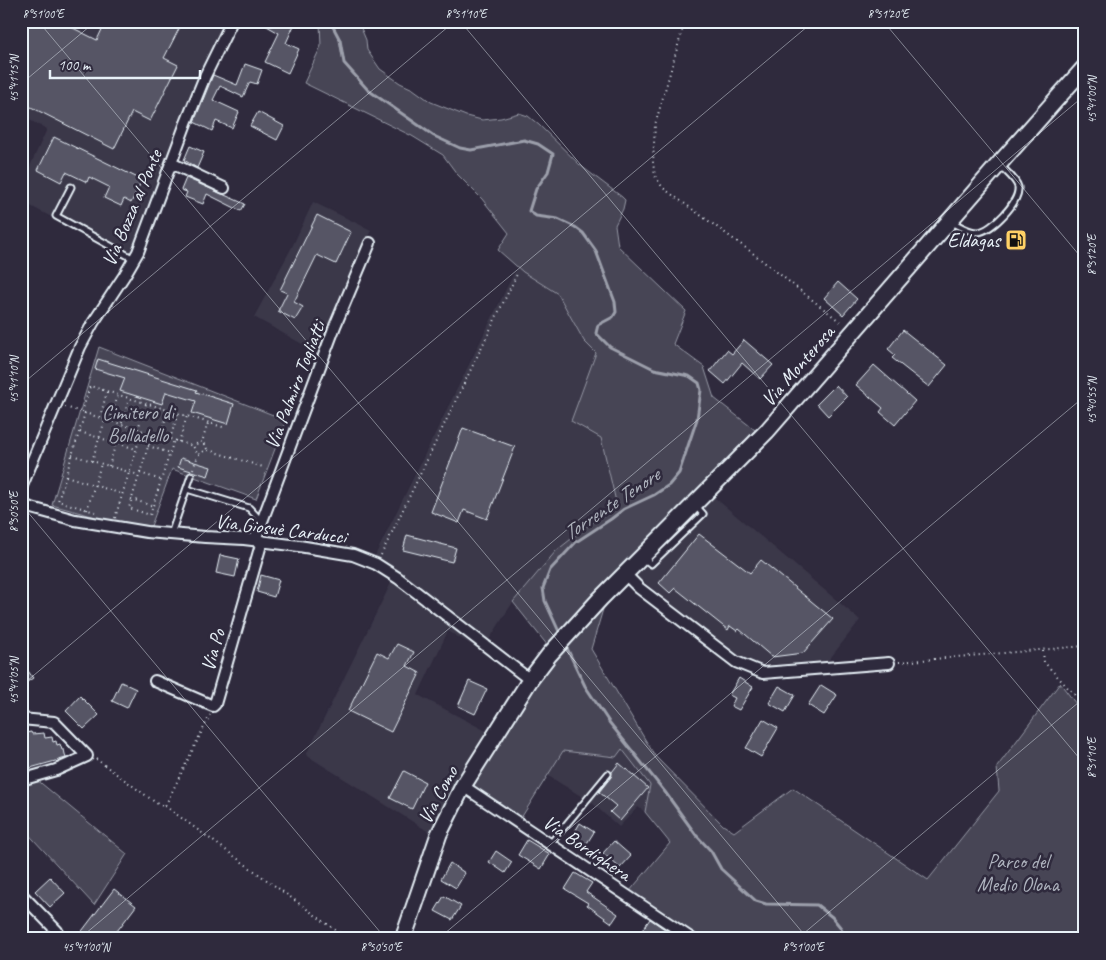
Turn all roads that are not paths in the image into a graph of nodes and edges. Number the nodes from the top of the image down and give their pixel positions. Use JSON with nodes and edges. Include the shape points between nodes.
{"nodes":[{"id":1,"x":232,"y":21,"type":"edge"},
{"id":2,"x":1085,"y":67,"type":"edge"},
{"id":3,"x":171,"y":163,"type":"junction"},
{"id":4,"x":998,"y":164,"type":"junction"},
{"id":5,"x":71,"y":187,"type":"dead end"},
{"id":6,"x":224,"y":188,"type":"dead end"},
{"id":7,"x":950,"y":221,"type":"junction"},
{"id":8,"x":370,"y":243,"type":"dead end"},
{"id":9,"x":134,"y":259,"type":"junction"},
{"id":10,"x":191,"y":476,"type":"road end"},
{"id":11,"x":21,"y":488,"type":"edge"},
{"id":12,"x":187,"y":488,"type":"junction"},
{"id":13,"x":21,"y":505,"type":"edge"},
{"id":14,"x":262,"y":522,"type":"junction"},
{"id":15,"x":171,"y":534,"type":"junction"},
{"id":16,"x":258,"y":541,"type":"junction"},
{"id":17,"x":625,"y":574,"type":"junction"},
{"id":18,"x":889,"y":663,"type":"road end"},
{"id":19,"x":530,"y":680,"type":"junction"},
{"id":20,"x":155,"y":681,"type":"dead end"},
{"id":21,"x":21,"y":719,"type":"edge"},
{"id":22,"x":608,"y":774,"type":"dead end"},
{"id":23,"x":21,"y":780,"type":"edge"},
{"id":24,"x":463,"y":786,"type":"junction"},
{"id":25,"x":550,"y":844,"type":"junction"},
{"id":26,"x":21,"y":894,"type":"edge"},
{"id":27,"x":61,"y":939,"type":"edge"},
{"id":28,"x":402,"y":939,"type":"edge"},
{"id":29,"x":692,"y":939,"type":"edge"}],
"edges":[{"from":1,"to":3,"type":"street","name":"Via Bozza al Ponte","via":[[205,76]]},
{"from":2,"to":4,"type":"main road","name":"Via Monterosa"},
{"from":3,"to":6,"type":"street"},
{"from":3,"to":9,"type":"street","name":"Via Bozza al Ponte"},
{"from":4,"to":7,"type":"main road","name":"Via Monterosa"},
{"from":4,"to":7,"type":"lane","via":[[1018,189],[1011,206],[998,221],[979,232]]},
{"from":5,"to":9,"type":"lane","via":[[56,216]]},
{"from":7,"to":17,"type":"main road","name":"Via Monterosa","via":[[767,431]]},
{"from":8,"to":14,"type":"street","name":"Via Palmiro Togliatti","via":[[335,326]]},
{"from":9,"to":11,"type":"street","name":"Via Bozza al Ponte","via":[[80,347]]},
{"from":10,"to":12,"type":"lane"},
{"from":12,"to":14,"type":"lane","via":[[249,508]]},
{"from":12,"to":15,"type":"lane"},
{"from":13,"to":15,"type":"street","name":"Via Giosuè Carducci","via":[[75,520]]},
{"from":14,"to":16,"type":"street","name":"Via Palmiro Togliatti"},
{"from":15,"to":16,"type":"street","name":"Via Giosuè Carducci"},
{"from":16,"to":19,"type":"street","name":"Via Giosuè Carducci","via":[[353,555],[376,564],[472,633]]},
{"from":16,"to":20,"type":"street","name":"Via Po","via":[[215,704],[203,703]]},
{"from":17,"to":18,"type":"street","via":[[736,662],[763,673]]},
{"from":17,"to":19,"type":"main road","name":"Via Monterosa","via":[[549,655]]},
{"from":19,"to":24,"type":"main road","name":"Via Como"},
{"from":21,"to":23,"type":"street","via":[[54,722],[87,756],[56,770]]},
{"from":22,"to":25,"type":"lane"},
{"from":24,"to":25,"type":"street","name":"Via Bordighera"},
{"from":24,"to":28,"type":"main road","name":"Via Como","via":[[439,834]]},
{"from":25,"to":29,"type":"street","name":"Via Bordighera"},
{"from":26,"to":27,"type":"street"}]}
